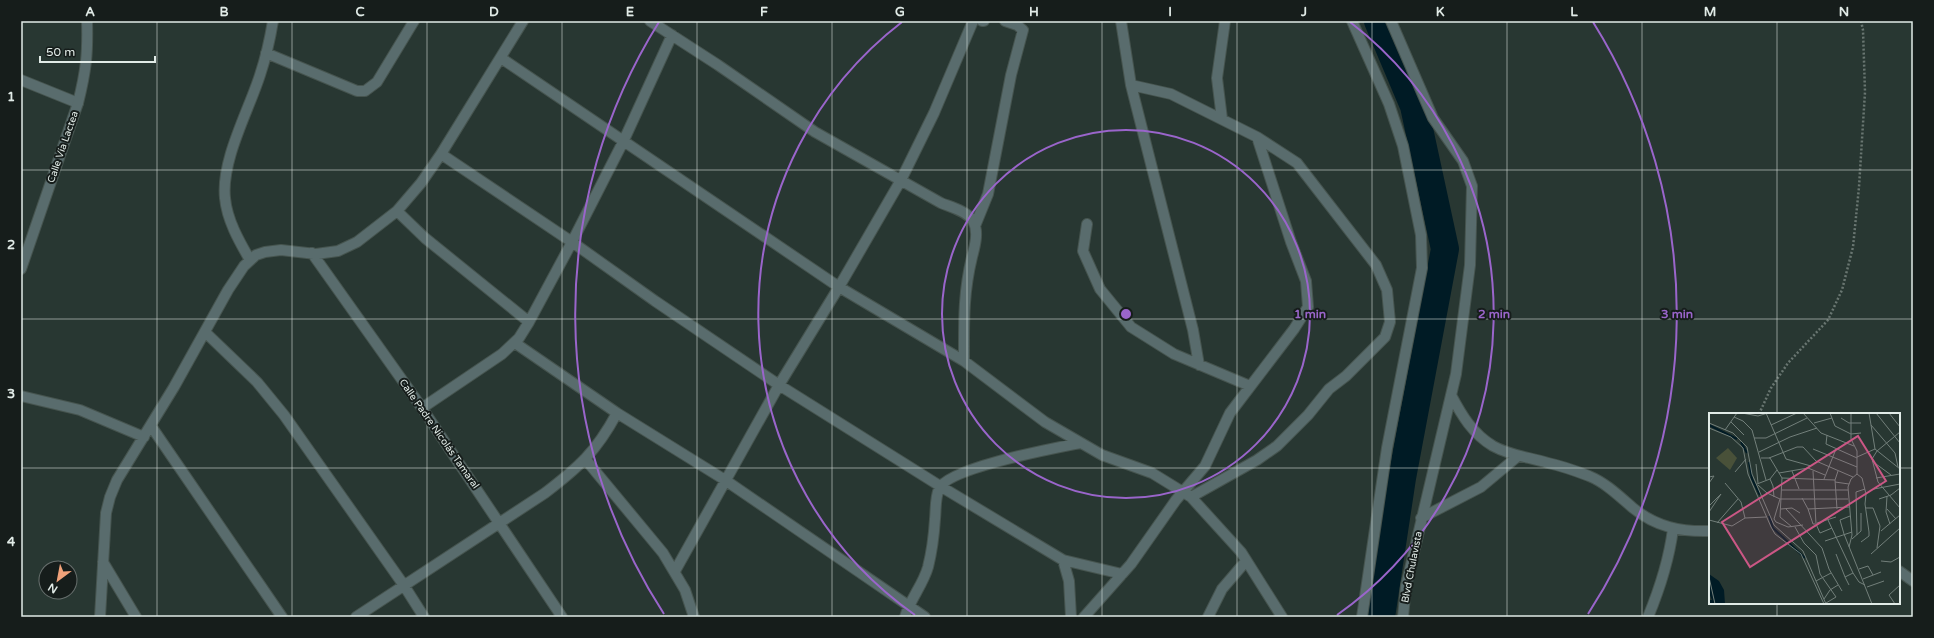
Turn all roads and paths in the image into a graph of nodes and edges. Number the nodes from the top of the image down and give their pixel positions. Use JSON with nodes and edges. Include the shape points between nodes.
{"nodes":[{"id":1,"x":87,"y":21,"type":"edge"},
{"id":2,"x":273,"y":21,"type":"edge"},
{"id":3,"x":414,"y":21,"type":"edge"},
{"id":4,"x":524,"y":21,"type":"edge"},
{"id":5,"x":650,"y":21,"type":"edge"},
{"id":6,"x":973,"y":21,"type":"edge"},
{"id":7,"x":1005,"y":21,"type":"edge"},
{"id":8,"x":1120,"y":21,"type":"edge"},
{"id":9,"x":1224,"y":21,"type":"edge"},
{"id":10,"x":1352,"y":21,"type":"edge"},
{"id":11,"x":1391,"y":21,"type":"edge"},
{"id":12,"x":1861,"y":21,"type":"edge"},
{"id":13,"x":672,"y":35,"type":"junction"},
{"id":14,"x":266,"y":53,"type":"junction"},
{"id":15,"x":501,"y":58,"type":"junction"},
{"id":16,"x":21,"y":80,"type":"edge"},
{"id":17,"x":1131,"y":86,"type":"junction"},
{"id":18,"x":78,"y":103,"type":"junction"},
{"id":19,"x":1222,"y":119,"type":"junction"},
{"id":20,"x":1257,"y":137,"type":"junction"},
{"id":21,"x":624,"y":140,"type":"junction"},
{"id":22,"x":441,"y":154,"type":"junction"},
{"id":23,"x":901,"y":180,"type":"junction"},
{"id":24,"x":397,"y":211,"type":"junction"},
{"id":25,"x":1087,"y":224,"type":"dead end"},
{"id":26,"x":975,"y":226,"type":"junction"},
{"id":27,"x":572,"y":242,"type":"junction"},
{"id":28,"x":312,"y":253,"type":"junction"},
{"id":29,"x":250,"y":260,"type":"junction"},
{"id":30,"x":21,"y":269,"type":"edge"},
{"id":31,"x":839,"y":287,"type":"junction"},
{"id":32,"x":530,"y":322,"type":"junction"},
{"id":33,"x":205,"y":332,"type":"junction"},
{"id":34,"x":515,"y":343,"type":"junction"},
{"id":35,"x":964,"y":361,"type":"junction"},
{"id":36,"x":1199,"y":365,"type":"junction"},
{"id":37,"x":779,"y":385,"type":"junction"},
{"id":38,"x":1250,"y":386,"type":"junction"},
{"id":39,"x":1451,"y":395,"type":"junction"},
{"id":40,"x":21,"y":396,"type":"edge"},
{"id":41,"x":422,"y":408,"type":"junction"},
{"id":42,"x":1759,"y":413,"type":"edge"},
{"id":43,"x":617,"y":414,"type":"junction"},
{"id":44,"x":151,"y":426,"type":"junction"},
{"id":45,"x":144,"y":438,"type":"junction"},
{"id":46,"x":1080,"y":443,"type":"junction"},
{"id":47,"x":1517,"y":457,"type":"junction"},
{"id":48,"x":586,"y":460,"type":"junction"},
{"id":49,"x":725,"y":480,"type":"junction"},
{"id":50,"x":940,"y":486,"type":"junction"},
{"id":51,"x":1187,"y":495,"type":"junction"},
{"id":52,"x":1421,"y":518,"type":"junction"},
{"id":53,"x":500,"y":523,"type":"junction"},
{"id":54,"x":1673,"y":529,"type":"junction"},
{"id":55,"x":1709,"y":531,"type":"edge"},
{"id":56,"x":1063,"y":560,"type":"junction"},
{"id":57,"x":1246,"y":561,"type":"junction"},
{"id":58,"x":103,"y":562,"type":"junction"},
{"id":59,"x":675,"y":571,"type":"junction"},
{"id":60,"x":1900,"y":572,"type":"edge"},
{"id":61,"x":1122,"y":574,"type":"junction"},
{"id":62,"x":1913,"y":581,"type":"edge"},
{"id":63,"x":403,"y":584,"type":"junction"},
{"id":64,"x":908,"y":607,"type":"junction"},
{"id":65,"x":100,"y":617,"type":"edge"},
{"id":66,"x":136,"y":617,"type":"edge"},
{"id":67,"x":282,"y":617,"type":"edge"},
{"id":68,"x":356,"y":617,"type":"edge"},
{"id":69,"x":424,"y":617,"type":"edge"},
{"id":70,"x":562,"y":617,"type":"edge"},
{"id":71,"x":694,"y":617,"type":"edge"},
{"id":72,"x":905,"y":617,"type":"edge"},
{"id":73,"x":925,"y":617,"type":"edge"},
{"id":74,"x":1071,"y":617,"type":"edge"},
{"id":75,"x":1084,"y":617,"type":"edge"},
{"id":76,"x":1208,"y":617,"type":"edge"},
{"id":77,"x":1282,"y":617,"type":"edge"},
{"id":78,"x":1362,"y":617,"type":"edge"},
{"id":79,"x":1403,"y":617,"type":"edge"},
{"id":80,"x":1648,"y":617,"type":"edge"}],
"edges":[{"from":1,"to":18,"type":"street","name":"Calle Vía Lactea","via":[[87,63]]},
{"from":2,"to":14,"type":"street"},
{"from":3,"to":14,"type":"street","via":[[377,82],[365,91]]},
{"from":4,"to":15,"type":"street"},
{"from":5,"to":13,"type":"street"},
{"from":6,"to":23,"type":"street","via":[[934,113]]},
{"from":7,"to":26,"type":"street","via":[[1023,30],[1011,75],[988,194]]},
{"from":8,"to":17,"type":"street"},
{"from":9,"to":19,"type":"street","via":[[1217,78]]},
{"from":10,"to":78,"type":"street","via":[[1389,104],[1402,146],[1420,235],[1422,268],[1388,448]]},
{"from":11,"to":39,"type":"street","name":"Blvd Chulavista","via":[[1433,118],[1463,161],[1472,186],[1470,266]]},
{"from":12,"to":42,"type":"path","via":[[1865,92],[1855,232],[1850,261],[1842,290],[1828,320],[1788,363],[1771,388]]},
{"from":13,"to":21,"type":"street"},
{"from":13,"to":23,"type":"street","via":[[815,132]]},
{"from":14,"to":29,"type":"street","via":[[232,154],[225,186],[228,213]]},
{"from":15,"to":21,"type":"street"},
{"from":15,"to":22,"type":"street"},
{"from":16,"to":18,"type":"street"},
{"from":17,"to":19,"type":"street","via":[[1172,94]]},
{"from":17,"to":36,"type":"street","via":[[1193,330]]},
{"from":18,"to":30,"type":"street","name":"Calle Vía Lactea"},
{"from":19,"to":20,"type":"street"},
{"from":20,"to":38,"type":"street","via":[[1306,281],[1308,307]]},
{"from":20,"to":51,"type":"street","via":[[1297,162],[1376,265],[1387,290],[1390,322],[1385,338],[1329,389],[1308,415],[1277,446],[1257,460]]},
{"from":21,"to":27,"type":"street"},
{"from":21,"to":31,"type":"street"},
{"from":22,"to":24,"type":"street"},
{"from":22,"to":27,"type":"street"},
{"from":23,"to":26,"type":"street","via":[[969,216]]},
{"from":23,"to":31,"type":"street"},
{"from":24,"to":28,"type":"street","via":[[357,242],[329,254]]},
{"from":24,"to":32,"type":"street","via":[[430,243]]},
{"from":25,"to":36,"type":"street","via":[[1083,251],[1100,289],[1130,327],[1174,354]]},
{"from":26,"to":35,"type":"street","via":[[975,245],[965,287]]},
{"from":27,"to":32,"type":"street"},
{"from":27,"to":37,"type":"street"},
{"from":28,"to":29,"type":"street","via":[[281,250],[265,252]]},
{"from":28,"to":41,"type":"street","name":"Calle Padre Nicolás Tamaral"},
{"from":29,"to":33,"type":"street","via":[[236,276]]},
{"from":31,"to":35,"type":"street"},
{"from":31,"to":37,"type":"street"},
{"from":32,"to":34,"type":"street"},
{"from":33,"to":44,"type":"street"},
{"from":33,"to":63,"type":"street","via":[[257,382],[284,415]]},
{"from":34,"to":41,"type":"street"},
{"from":34,"to":43,"type":"street"},
{"from":35,"to":46,"type":"street","via":[[1045,422]]},
{"from":36,"to":38,"type":"street"},
{"from":37,"to":49,"type":"street"},
{"from":37,"to":50,"type":"street"},
{"from":38,"to":51,"type":"street","via":[[1230,413],[1205,466]]},
{"from":39,"to":47,"type":"street","via":[[1461,415],[1476,433],[1493,446]]},
{"from":39,"to":52,"type":"street","name":"Blvd Chulavista"},
{"from":40,"to":45,"type":"street","via":[[80,410]]},
{"from":41,"to":53,"type":"street","name":"Calle Padre Nicolás Tamaral"},
{"from":43,"to":48,"type":"street"},
{"from":43,"to":49,"type":"street"},
{"from":44,"to":45,"type":"street"},
{"from":44,"to":67,"type":"street"},
{"from":45,"to":58,"type":"street","via":[[117,480],[110,497],[106,513]]},
{"from":46,"to":50,"type":"street","via":[[981,466],[951,477]]},
{"from":46,"to":51,"type":"street","via":[[1118,462],[1152,473]]},
{"from":47,"to":52,"type":"street","via":[[1481,487]]},
{"from":47,"to":54,"type":"street","via":[[1548,462],[1590,476],[1616,492],[1634,509],[1654,522]]},
{"from":48,"to":53,"type":"street","via":[[545,493]]},
{"from":48,"to":59,"type":"street","via":[[642,526]]},
{"from":49,"to":59,"type":"street"},
{"from":49,"to":64,"type":"street"},
{"from":50,"to":56,"type":"street"},
{"from":50,"to":64,"type":"street","via":[[936,496],[934,534],[928,569]]},
{"from":51,"to":57,"type":"street","via":[[1241,552]]},
{"from":51,"to":61,"type":"street"},
{"from":52,"to":79,"type":"street","name":"Blvd Chulavista","via":[[1406,586]]},
{"from":53,"to":63,"type":"street"},
{"from":53,"to":70,"type":"street","name":"Calle Padre Nicolás Tamaral"},
{"from":54,"to":55,"type":"street"},
{"from":54,"to":80,"type":"street","via":[[1671,549],[1662,581]]},
{"from":56,"to":61,"type":"street"},
{"from":56,"to":74,"type":"street","via":[[1069,581]]},
{"from":57,"to":76,"type":"street","via":[[1222,589]]},
{"from":57,"to":77,"type":"street"},
{"from":58,"to":65,"type":"street"},
{"from":58,"to":66,"type":"street"},
{"from":59,"to":71,"type":"street"},
{"from":60,"to":62,"type":"street"},
{"from":61,"to":75,"type":"street"},
{"from":63,"to":68,"type":"street"},
{"from":63,"to":69,"type":"street"},
{"from":64,"to":72,"type":"street"},
{"from":64,"to":73,"type":"street"}]}
